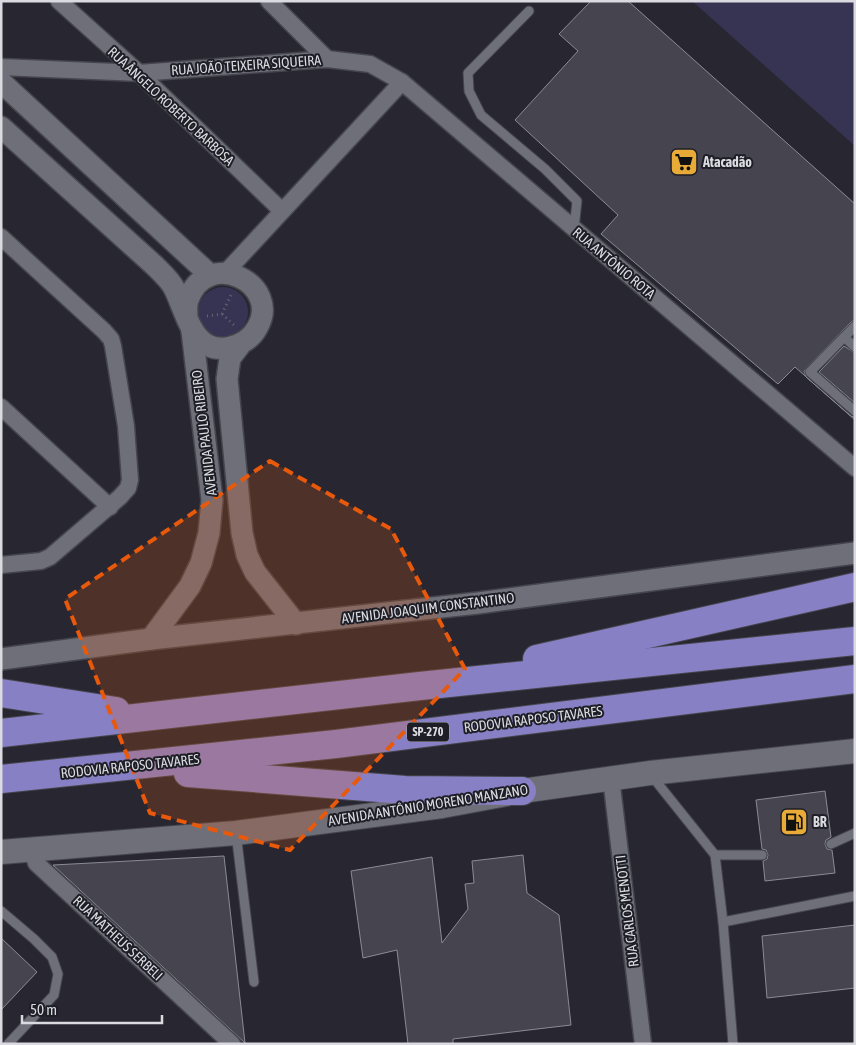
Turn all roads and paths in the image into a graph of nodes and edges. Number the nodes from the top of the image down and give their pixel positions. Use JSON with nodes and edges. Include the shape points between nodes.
{"nodes":[{"id":1,"x":59,"y":1,"type":"edge"},
{"id":2,"x":269,"y":1,"type":"edge"},
{"id":3,"x":530,"y":11,"type":"dead end"},
{"id":4,"x":328,"y":59,"type":"junction"},
{"id":5,"x":370,"y":64,"type":"joint"},
{"id":6,"x":1,"y":67,"type":"edge"},
{"id":7,"x":138,"y":73,"type":"junction"},
{"id":8,"x":1,"y":82,"type":"edge"},
{"id":9,"x":402,"y":82,"type":"junction"},
{"id":10,"x":1,"y":127,"type":"edge"},
{"id":11,"x":282,"y":211,"type":"junction"},
{"id":12,"x":574,"y":229,"type":"junction"},
{"id":13,"x":1,"y":237,"type":"edge"},
{"id":14,"x":225,"y":275,"type":"junction"},
{"id":15,"x":189,"y":325,"type":"junction"},
{"id":16,"x":855,"y":326,"type":"edge"},
{"id":17,"x":844,"y":337,"type":"junction"},
{"id":18,"x":240,"y":345,"type":"junction"},
{"id":19,"x":855,"y":347,"type":"edge"},
{"id":20,"x":1,"y":407,"type":"edge"},
{"id":21,"x":855,"y":411,"type":"edge"},
{"id":22,"x":855,"y":468,"type":"edge"},
{"id":23,"x":110,"y":507,"type":"junction"},
{"id":24,"x":855,"y":553,"type":"edge"},
{"id":25,"x":1,"y":564,"type":"edge"},
{"id":26,"x":855,"y":587,"type":"edge"},
{"id":27,"x":296,"y":624,"type":"junction"},
{"id":28,"x":151,"y":640,"type":"junction"},
{"id":29,"x":855,"y":641,"type":"edge"},
{"id":30,"x":1,"y":659,"type":"edge"},
{"id":31,"x":855,"y":679,"type":"edge"},
{"id":32,"x":420,"y":686,"type":"junction"},
{"id":33,"x":1,"y":693,"type":"edge"},
{"id":34,"x":149,"y":716,"type":"junction"},
{"id":35,"x":1,"y":733,"type":"edge"},
{"id":36,"x":855,"y":751,"type":"edge"},
{"id":37,"x":650,"y":773,"type":"junction"},
{"id":38,"x":611,"y":778,"type":"junction"},
{"id":39,"x":1,"y":781,"type":"edge"},
{"id":40,"x":522,"y":791,"type":"junction"},
{"id":41,"x":855,"y":832,"type":"edge"},
{"id":42,"x":236,"y":833,"type":"junction"},
{"id":43,"x":831,"y":844,"type":"dead end"},
{"id":44,"x":32,"y":849,"type":"junction"},
{"id":45,"x":1,"y":852,"type":"edge"},
{"id":46,"x":715,"y":855,"type":"junction"},
{"id":47,"x":762,"y":855,"type":"dead end"},
{"id":48,"x":855,"y":896,"type":"edge"},
{"id":49,"x":1,"y":911,"type":"edge"},
{"id":50,"x":724,"y":922,"type":"junction"},
{"id":51,"x":254,"y":982,"type":"dead end"},
{"id":52,"x":8,"y":1044,"type":"edge"},
{"id":53,"x":232,"y":1044,"type":"edge"},
{"id":54,"x":643,"y":1044,"type":"edge"},
{"id":55,"x":732,"y":1044,"type":"edge"}],
"edges":[{"from":1,"to":7,"type":"street","name":"RUA ÂNGELO ROBERTO BARBOSA"},
{"from":2,"to":4,"type":"street"},
{"from":3,"to":12,"type":"lane","via":[[468,73],[469,91],[481,115],[577,201]]},
{"from":4,"to":5,"type":"street","name":"RUA JOÃO TEIXEIRA SIQUEIRA"},
{"from":4,"to":7,"type":"street","name":"RUA JOÃO TEIXEIRA SIQUEIRA"},
{"from":5,"to":9,"type":"street","name":"RUA ANTÔNIO ROTA"},
{"from":6,"to":7,"type":"street","name":"RUA JOÃO TEIXEIRA SIQUEIRA"},
{"from":7,"to":11,"type":"street","name":"RUA ÂNGELO ROBERTO BARBOSA"},
{"from":8,"to":14,"type":"street"},
{"from":9,"to":11,"type":"street"},
{"from":9,"to":12,"type":"street","name":"RUA ANTÔNIO ROTA"},
{"from":10,"to":15,"type":"street","name":"AVENIDA PAULO RIBEIRO","via":[[174,286]]},
{"from":11,"to":14,"type":"street"},
{"from":12,"to":22,"type":"street","name":"RUA ANTÔNIO ROTA"},
{"from":13,"to":23,"type":"street","via":[[104,331],[114,346],[130,480],[128,488]]},
{"from":14,"to":15,"type":"street","via":[[196,286],[187,301]]},
{"from":14,"to":15,"type":"path","via":[[222,314]]},
{"from":14,"to":18,"type":"street","name":"AVENIDA PAULO RIBEIRO","via":[[252,285],[260,298],[262,312],[258,327],[250,339]]},
{"from":15,"to":18,"type":"street","via":[[201,341],[213,347]]},
{"from":15,"to":28,"type":"street","name":"AVENIDA PAULO RIBEIRO","via":[[212,500],[201,563],[190,586]]},
{"from":16,"to":17,"type":"lane"},
{"from":17,"to":19,"type":"lane"},
{"from":17,"to":21,"type":"lane","via":[[810,372]]},
{"from":18,"to":27,"type":"street","name":"AVENIDA PAULO RIBEIRO","via":[[230,358],[226,379],[246,554],[255,572]]},
{"from":20,"to":23,"type":"street"},
{"from":23,"to":25,"type":"street","via":[[50,557],[41,561]]},
{"from":24,"to":27,"type":"street","name":"AVENIDA JOAQUIM CONSTANTINO"},
{"from":26,"to":32,"type":"highway"},
{"from":27,"to":28,"type":"street","name":"AVENIDA JOAQUIM CONSTANTINO"},
{"from":28,"to":30,"type":"street","name":"AVENIDA JOAQUIM CONSTANTINO"},
{"from":29,"to":32,"type":"highway"},
{"from":31,"to":39,"type":"highway","name":"RODOVIA RAPOSO TAVARES","number":"SP-270","via":[[336,744]]},
{"from":32,"to":34,"type":"highway"},
{"from":33,"to":34,"type":"highway"},
{"from":34,"to":35,"type":"highway"},
{"from":36,"to":37,"type":"main road","name":"AVENIDA ANTÔNIO MORENO MANZANO"},
{"from":37,"to":38,"type":"main road","name":"AVENIDA ANTÔNIO MORENO MANZANO"},
{"from":37,"to":46,"type":"lane"},
{"from":38,"to":40,"type":"main road","name":"AVENIDA ANTÔNIO MORENO MANZANO"},
{"from":38,"to":54,"type":"street","name":"RUA CARLOS MENOTTI"},
{"from":39,"to":40,"type":"highway","via":[[194,773],[405,790]]},
{"from":40,"to":42,"type":"main road","name":"AVENIDA ANTÔNIO MORENO MANZANO","via":[[442,806]]},
{"from":41,"to":43,"type":"lane"},
{"from":42,"to":44,"type":"main road","name":"AVENIDA ANTÔNIO MORENO MANZANO"},
{"from":42,"to":51,"type":"lane"},
{"from":44,"to":45,"type":"main road","name":"AVENIDA ANTÔNIO MORENO MANZANO"},
{"from":44,"to":53,"type":"street","name":"RUA MATHEUS SERBELI","via":[[36,863]]},
{"from":46,"to":47,"type":"lane"},
{"from":46,"to":50,"type":"lane"},
{"from":48,"to":50,"type":"lane"},
{"from":49,"to":52,"type":"lane","via":[[52,957],[58,974],[54,995]]},
{"from":50,"to":55,"type":"lane"}]}
